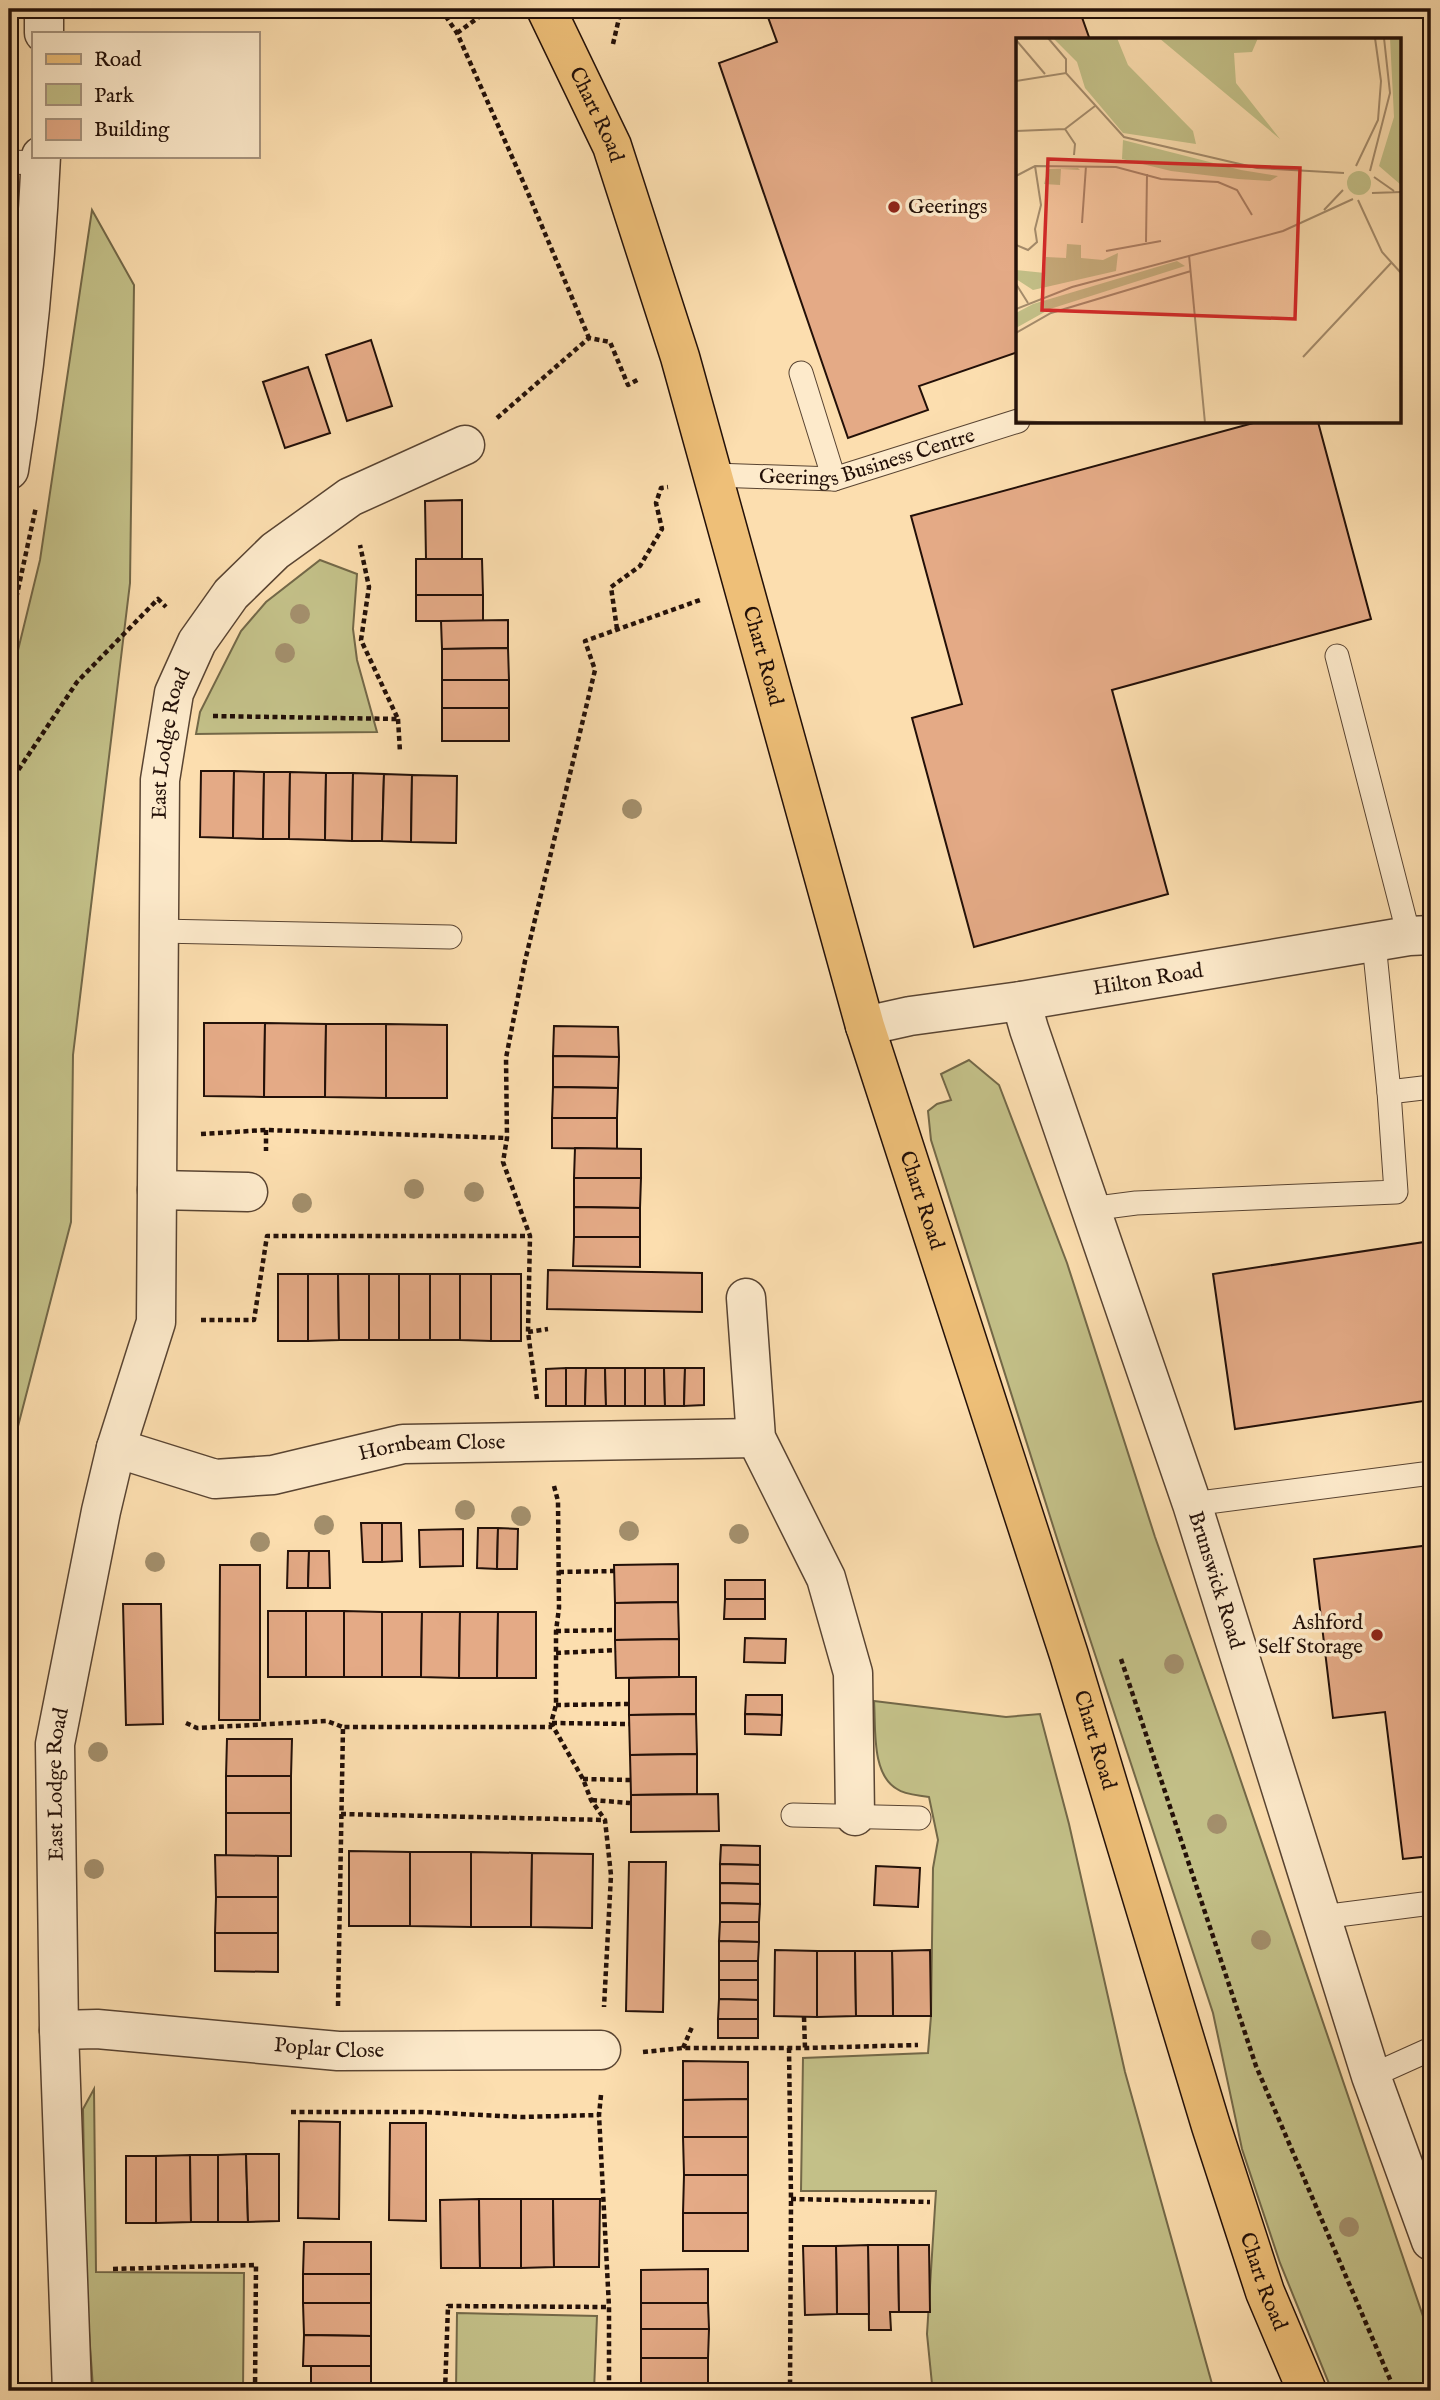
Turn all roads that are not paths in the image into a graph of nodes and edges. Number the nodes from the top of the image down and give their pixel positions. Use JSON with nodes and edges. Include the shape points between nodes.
{"nodes":[{"id":1,"x":44,"y":9,"type":"edge"},
{"id":2,"x":546,"y":9,"type":"edge"},
{"id":3,"x":44,"y":32,"type":"edge"},
{"id":4,"x":30,"y":160,"type":"edge"},
{"id":5,"x":801,"y":373,"type":"dead end"},
{"id":6,"x":1016,"y":422,"type":"edge"},
{"id":7,"x":465,"y":445,"type":"road end"},
{"id":8,"x":9,"y":470,"type":"edge"},
{"id":9,"x":834,"y":479,"type":"junction"},
{"id":10,"x":715,"y":480,"type":"junction"},
{"id":11,"x":1337,"y":656,"type":"dead end"},
{"id":12,"x":159,"y":931,"type":"junction"},
{"id":13,"x":450,"y":937,"type":"dead end"},
{"id":14,"x":1405,"y":938,"type":"edge"},
{"id":15,"x":1021,"y":1001,"type":"junction"},
{"id":16,"x":865,"y":1026,"type":"junction"},
{"id":17,"x":1431,"y":1087,"type":"edge"},
{"id":18,"x":1389,"y":1093,"type":"junction"},
{"id":19,"x":157,"y":1190,"type":"junction"},
{"id":20,"x":248,"y":1192,"type":"dead end"},
{"id":21,"x":1090,"y":1209,"type":"junction"},
{"id":22,"x":746,"y":1298,"type":"dead end"},
{"id":23,"x":756,"y":1438,"type":"junction"},
{"id":24,"x":116,"y":1448,"type":"junction"},
{"id":25,"x":1431,"y":1473,"type":"edge"},
{"id":26,"x":1192,"y":1504,"type":"junction"},
{"id":27,"x":793,"y":1815,"type":"dead end"},
{"id":28,"x":855,"y":1816,"type":"junction"},
{"id":29,"x":919,"y":1818,"type":"dead end"},
{"id":30,"x":1431,"y":1903,"type":"edge"},
{"id":31,"x":1322,"y":1917,"type":"junction"},
{"id":32,"x":59,"y":2030,"type":"junction"},
{"id":33,"x":1431,"y":2049,"type":"edge"},
{"id":34,"x":603,"y":2054,"type":"road end"},
{"id":35,"x":1371,"y":2076,"type":"junction"},
{"id":36,"x":1431,"y":2241,"type":"edge"},
{"id":37,"x":72,"y":2391,"type":"edge"},
{"id":38,"x":1307,"y":2391,"type":"edge"}],
"edges":[{"from":1,"to":3,"type":"street"},
{"from":2,"to":10,"type":"main road","name":"Chart Road","via":[[612,146]]},
{"from":4,"to":8,"type":"street","via":[[31,293]]},
{"from":5,"to":9,"type":"lane"},
{"from":6,"to":9,"type":"lane","name":"Geerings Business Centre"},
{"from":7,"to":12,"type":"street","name":"East Lodge Road","via":[[350,497],[275,551],[231,594],[197,642],[174,693],[160,780]]},
{"from":9,"to":10,"type":"lane","name":"Geerings Business Centre"},
{"from":10,"to":16,"type":"main road","name":"Chart Road"},
{"from":11,"to":14,"type":"lane"},
{"from":12,"to":13,"type":"lane"},
{"from":12,"to":19,"type":"street","name":"East Lodge Road"},
{"from":14,"to":15,"type":"street","name":"Hilton Road"},
{"from":14,"to":18,"type":"lane"},
{"from":15,"to":16,"type":"street","name":"Hilton Road"},
{"from":15,"to":21,"type":"street","name":"Brunswick Road"},
{"from":16,"to":38,"type":"main road","name":"Chart Road","via":[[1031,1533],[1211,2126],[1265,2292]]},
{"from":17,"to":18,"type":"lane"},
{"from":18,"to":21,"type":"lane","via":[[1396,1192]]},
{"from":19,"to":20,"type":"street"},
{"from":19,"to":24,"type":"street","name":"East Lodge Road","via":[[156,1322]]},
{"from":21,"to":26,"type":"street","name":"Brunswick Road"},
{"from":22,"to":23,"type":"street"},
{"from":23,"to":24,"type":"street","name":"Hornbeam Close","via":[[403,1444],[273,1475],[215,1479]]},
{"from":23,"to":28,"type":"street","via":[[826,1578],[853,1672]]},
{"from":24,"to":32,"type":"street","name":"East Lodge Road","via":[[55,1744]]},
{"from":25,"to":26,"type":"lane"},
{"from":26,"to":31,"type":"street","name":"Brunswick Road"},
{"from":27,"to":28,"type":"lane"},
{"from":28,"to":29,"type":"lane"},
{"from":30,"to":31,"type":"lane"},
{"from":31,"to":35,"type":"street","name":"Brunswick Road"},
{"from":32,"to":34,"type":"street","name":"Poplar Close","via":[[97,2028],[338,2051]]},
{"from":32,"to":37,"type":"street","name":"East Lodge Road"},
{"from":33,"to":35,"type":"lane"},
{"from":35,"to":36,"type":"street","name":"Brunswick Road"}]}
